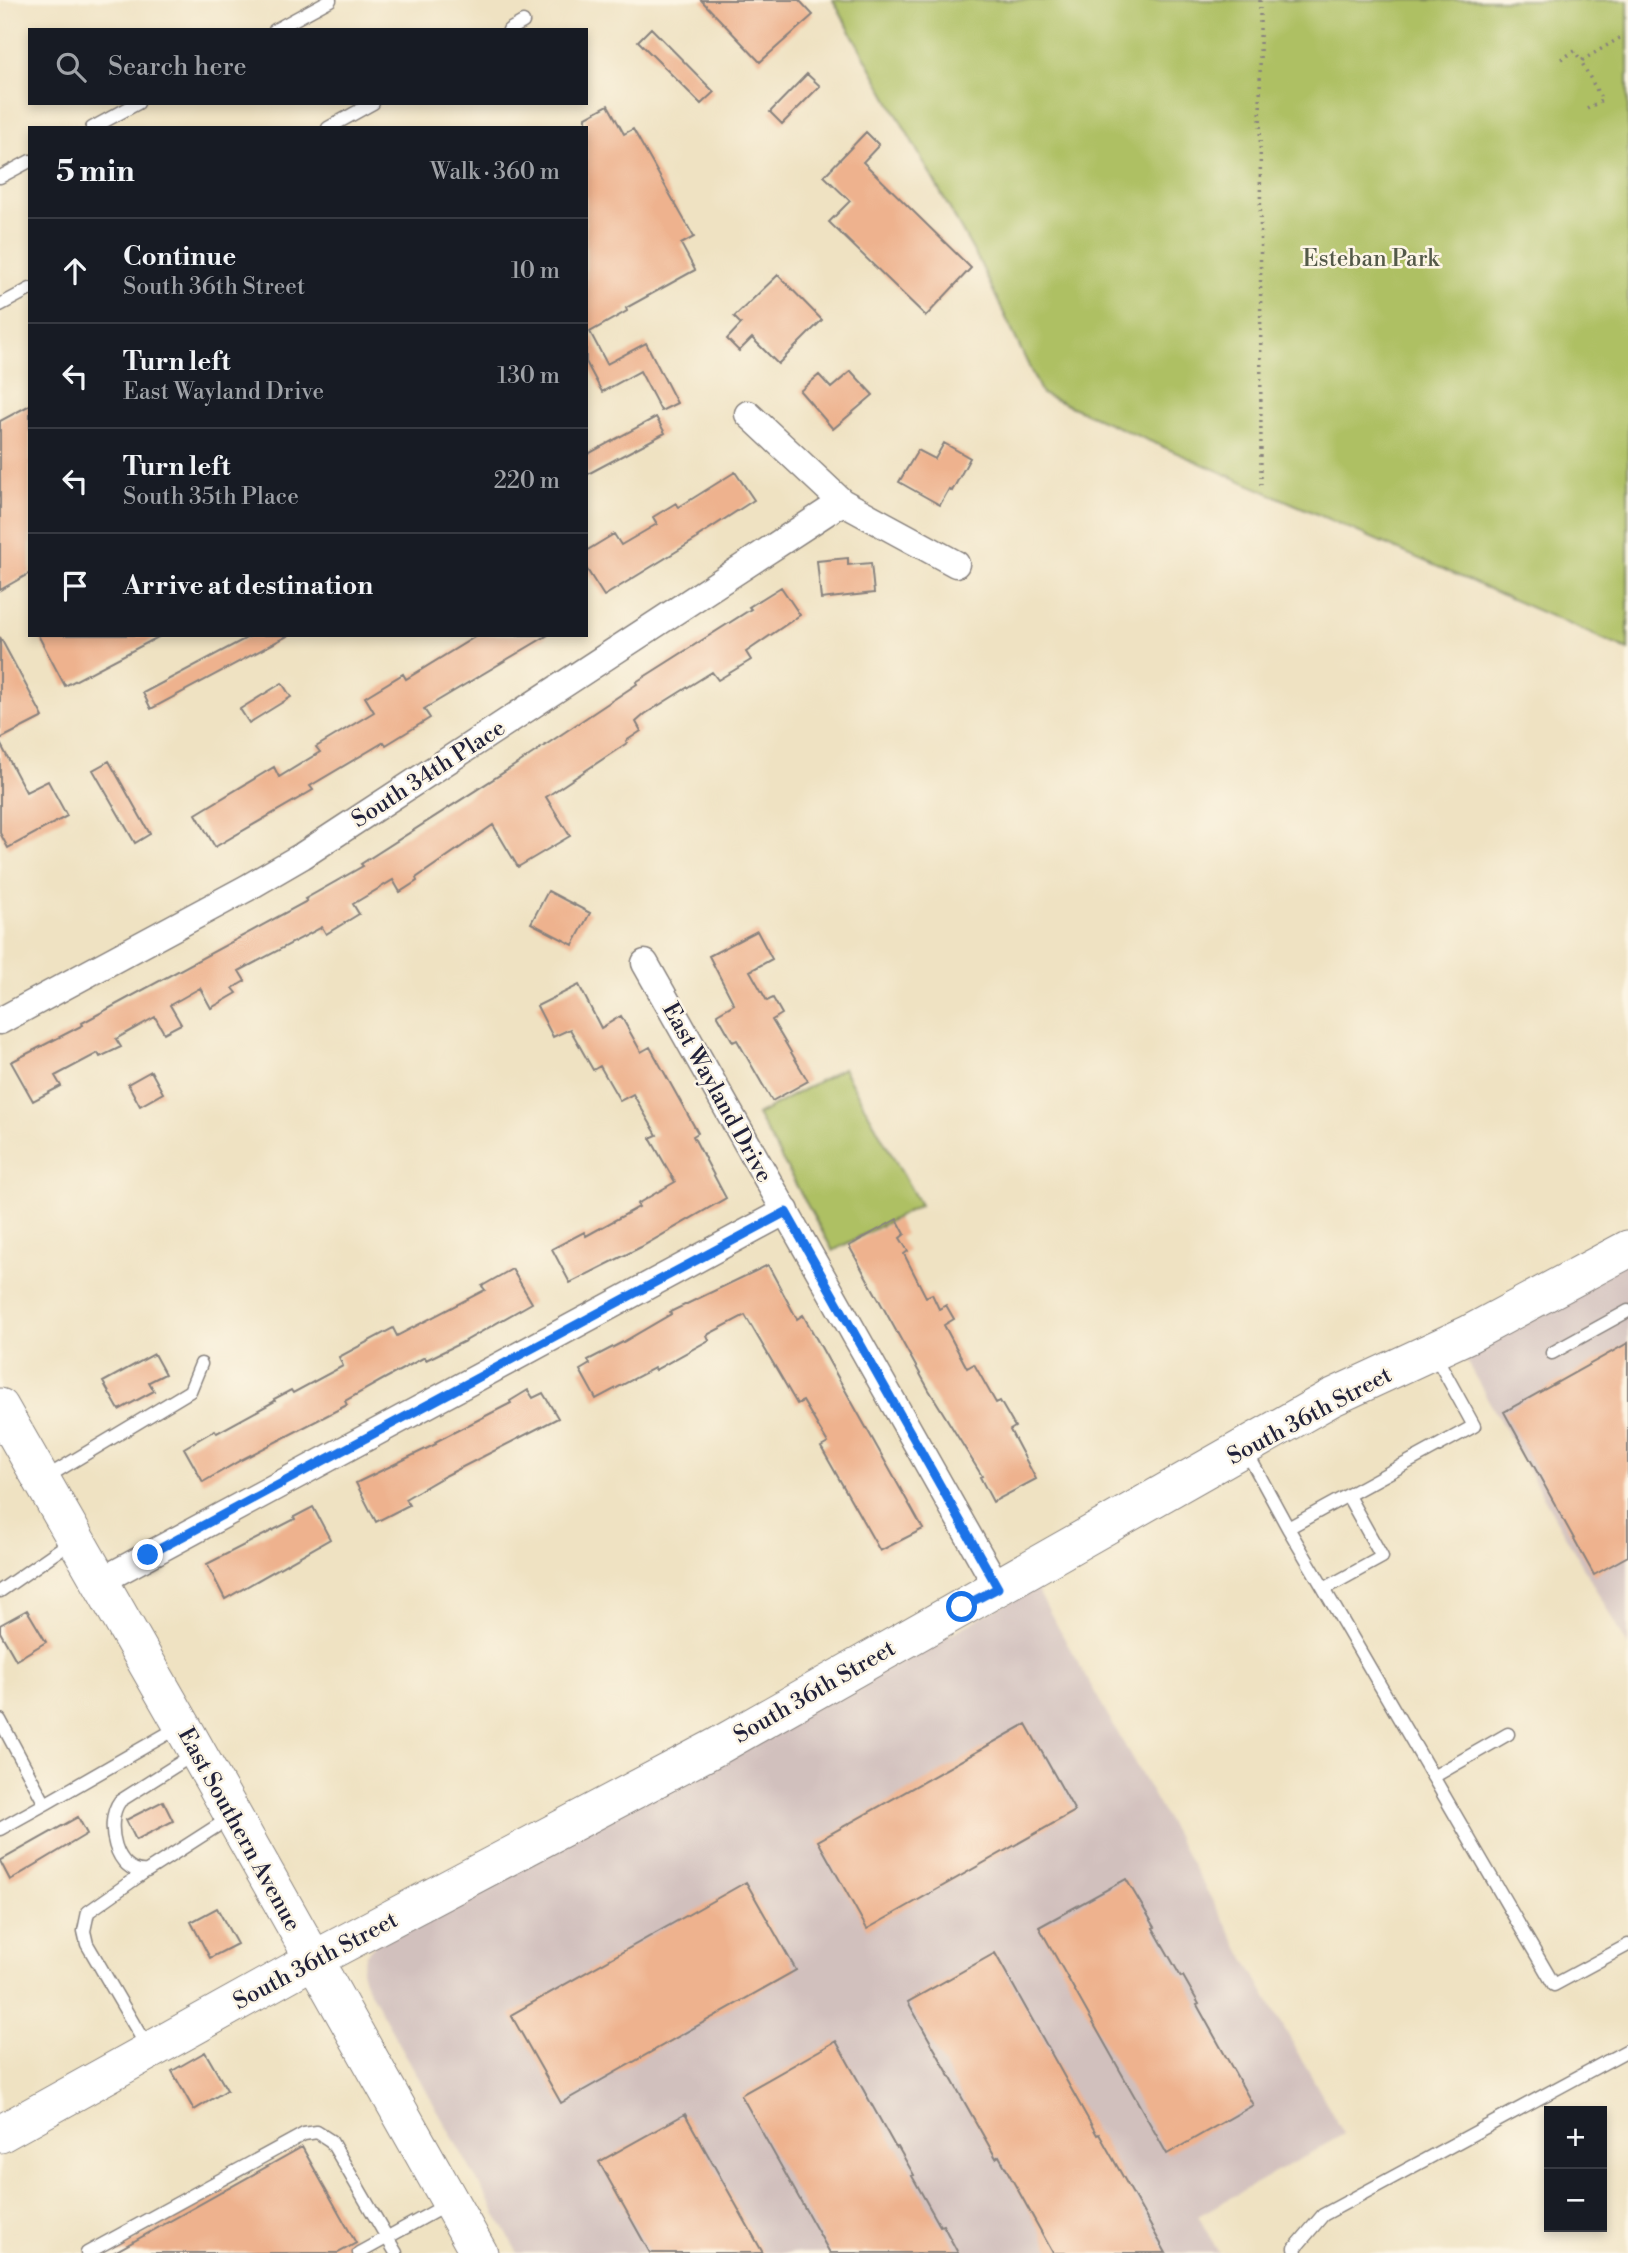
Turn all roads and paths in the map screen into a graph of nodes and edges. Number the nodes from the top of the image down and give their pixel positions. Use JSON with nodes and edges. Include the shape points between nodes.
{"nodes":[{"id":1,"x":330,"y":0,"type":"edge"},
{"id":2,"x":1260,"y":0,"type":"edge"},
{"id":3,"x":523,"y":22,"type":"dead end"},
{"id":4,"x":279,"y":28,"type":"edge"},
{"id":5,"x":512,"y":28,"type":"edge"},
{"id":6,"x":1623,"y":36,"type":"dead end"},
{"id":7,"x":1561,"y":59,"type":"dead end"},
{"id":8,"x":1581,"y":61,"type":"junction"},
{"id":9,"x":134,"y":105,"type":"edge"},
{"id":10,"x":369,"y":105,"type":"edge"},
{"id":11,"x":1587,"y":109,"type":"dead end"},
{"id":12,"x":96,"y":126,"type":"edge"},
{"id":13,"x":332,"y":126,"type":"edge"},
{"id":14,"x":28,"y":162,"type":"edge"},
{"id":15,"x":0,"y":177,"type":"edge"},
{"id":16,"x":28,"y":290,"type":"edge"},
{"id":17,"x":0,"y":305,"type":"edge"},
{"id":18,"x":748,"y":414,"type":"dead end"},
{"id":19,"x":1261,"y":487,"type":"dead end"},
{"id":20,"x":842,"y":502,"type":"junction"},
{"id":21,"x":956,"y":564,"type":"dead end"},
{"id":22,"x":645,"y":963,"type":"dead end"},
{"id":23,"x":0,"y":1021,"type":"edge"},
{"id":24,"x":786,"y":1212,"type":"junction"},
{"id":25,"x":1628,"y":1249,"type":"edge"},
{"id":26,"x":1628,"y":1311,"type":"edge"},
{"id":27,"x":1433,"y":1351,"type":"junction"},
{"id":28,"x":1552,"y":1353,"type":"dead end"},
{"id":29,"x":201,"y":1364,"type":"dead end"},
{"id":30,"x":0,"y":1406,"type":"edge"},
{"id":31,"x":1244,"y":1448,"type":"junction"},
{"id":32,"x":42,"y":1480,"type":"junction"},
{"id":33,"x":1348,"y":1496,"type":"junction"},
{"id":34,"x":1288,"y":1528,"type":"junction"},
{"id":35,"x":75,"y":1539,"type":"junction"},
{"id":36,"x":99,"y":1582,"type":"junction"},
{"id":37,"x":998,"y":1588,"type":"junction"},
{"id":38,"x":1324,"y":1590,"type":"junction"},
{"id":39,"x":0,"y":1591,"type":"edge"},
{"id":40,"x":2,"y":1729,"type":"edge"},
{"id":41,"x":1508,"y":1734,"type":"dead end"},
{"id":42,"x":190,"y":1739,"type":"junction"},
{"id":43,"x":1433,"y":1777,"type":"junction"},
{"id":44,"x":45,"y":1804,"type":"junction"},
{"id":45,"x":233,"y":1816,"type":"junction"},
{"id":46,"x":0,"y":1829,"type":"edge"},
{"id":47,"x":147,"y":1871,"type":"junction"},
{"id":48,"x":1628,"y":1945,"type":"edge"},
{"id":49,"x":313,"y":1960,"type":"junction"},
{"id":50,"x":1628,"y":2050,"type":"edge"},
{"id":51,"x":150,"y":2051,"type":"junction"},
{"id":52,"x":0,"y":2134,"type":"edge"},
{"id":53,"x":450,"y":2203,"type":"junction"},
{"id":54,"x":387,"y":2237,"type":"junction"},
{"id":55,"x":87,"y":2253,"type":"edge"},
{"id":56,"x":359,"y":2253,"type":"edge"},
{"id":57,"x":396,"y":2253,"type":"edge"},
{"id":58,"x":479,"y":2253,"type":"edge"},
{"id":59,"x":1296,"y":2253,"type":"edge"}],
"edges":[{"from":1,"to":4,"type":"lane"},
{"from":2,"to":19,"type":"path"},
{"from":3,"to":5,"type":"lane"},
{"from":6,"to":8,"type":"path"},
{"from":7,"to":8,"type":"path","via":[[1575,51]]},
{"from":8,"to":11,"type":"path","via":[[1602,100]]},
{"from":9,"to":12,"type":"lane"},
{"from":10,"to":13,"type":"lane"},
{"from":14,"to":15,"type":"lane"},
{"from":16,"to":17,"type":"lane"},
{"from":18,"to":20,"type":"street"},
{"from":20,"to":21,"type":"street"},
{"from":20,"to":23,"type":"street","name":"South 34th Place","via":[[302,856]]},
{"from":22,"to":24,"type":"street","name":"East Wayland Drive"},
{"from":24,"to":36,"type":"street"},
{"from":24,"to":37,"type":"street","name":"East Wayland Drive"},
{"from":25,"to":27,"type":"street","name":"South 36th Street"},
{"from":26,"to":28,"type":"lane"},
{"from":27,"to":31,"type":"street","name":"South 36th Street","via":[[1331,1398]]},
{"from":27,"to":33,"type":"lane","via":[[1474,1426]]},
{"from":29,"to":32,"type":"lane","via":[[190,1391]]},
{"from":30,"to":32,"type":"street","name":"East Southern Avenue"},
{"from":31,"to":34,"type":"lane"},
{"from":31,"to":37,"type":"street","name":"South 36th Street"},
{"from":32,"to":35,"type":"street","name":"East Southern Avenue"},
{"from":33,"to":34,"type":"lane"},
{"from":33,"to":38,"type":"lane","via":[[1382,1557]]},
{"from":34,"to":38,"type":"lane"},
{"from":35,"to":36,"type":"street","name":"East Southern Avenue"},
{"from":35,"to":39,"type":"lane"},
{"from":36,"to":42,"type":"street","name":"East Southern Avenue"},
{"from":37,"to":49,"type":"street","name":"South 36th Street","via":[[718,1746]]},
{"from":38,"to":43,"type":"lane"},
{"from":40,"to":44,"type":"lane"},
{"from":41,"to":43,"type":"lane"},
{"from":42,"to":44,"type":"lane"},
{"from":42,"to":45,"type":"street","name":"East Southern Avenue"},
{"from":42,"to":47,"type":"lane","via":[[115,1808],[113,1834],[118,1853],[126,1866]]},
{"from":43,"to":48,"type":"lane","via":[[1554,1985]]},
{"from":44,"to":46,"type":"lane"},
{"from":45,"to":47,"type":"lane"},
{"from":45,"to":49,"type":"street","name":"East Southern Avenue"},
{"from":47,"to":51,"type":"lane","via":[[88,1912],[84,1931],[87,1944]]},
{"from":49,"to":51,"type":"street","name":"South 36th Street"},
{"from":49,"to":53,"type":"street","name":"East Southern Avenue"},
{"from":50,"to":59,"type":"lane","via":[[1323,2214],[1295,2248]]},
{"from":51,"to":52,"type":"street","name":"South 36th Street"},
{"from":53,"to":54,"type":"lane"},
{"from":53,"to":58,"type":"street","name":"East Southern Avenue"},
{"from":54,"to":55,"type":"lane","via":[[331,2141],[317,2132],[304,2134]]},
{"from":54,"to":56,"type":"lane"},
{"from":54,"to":57,"type":"lane"}]}
